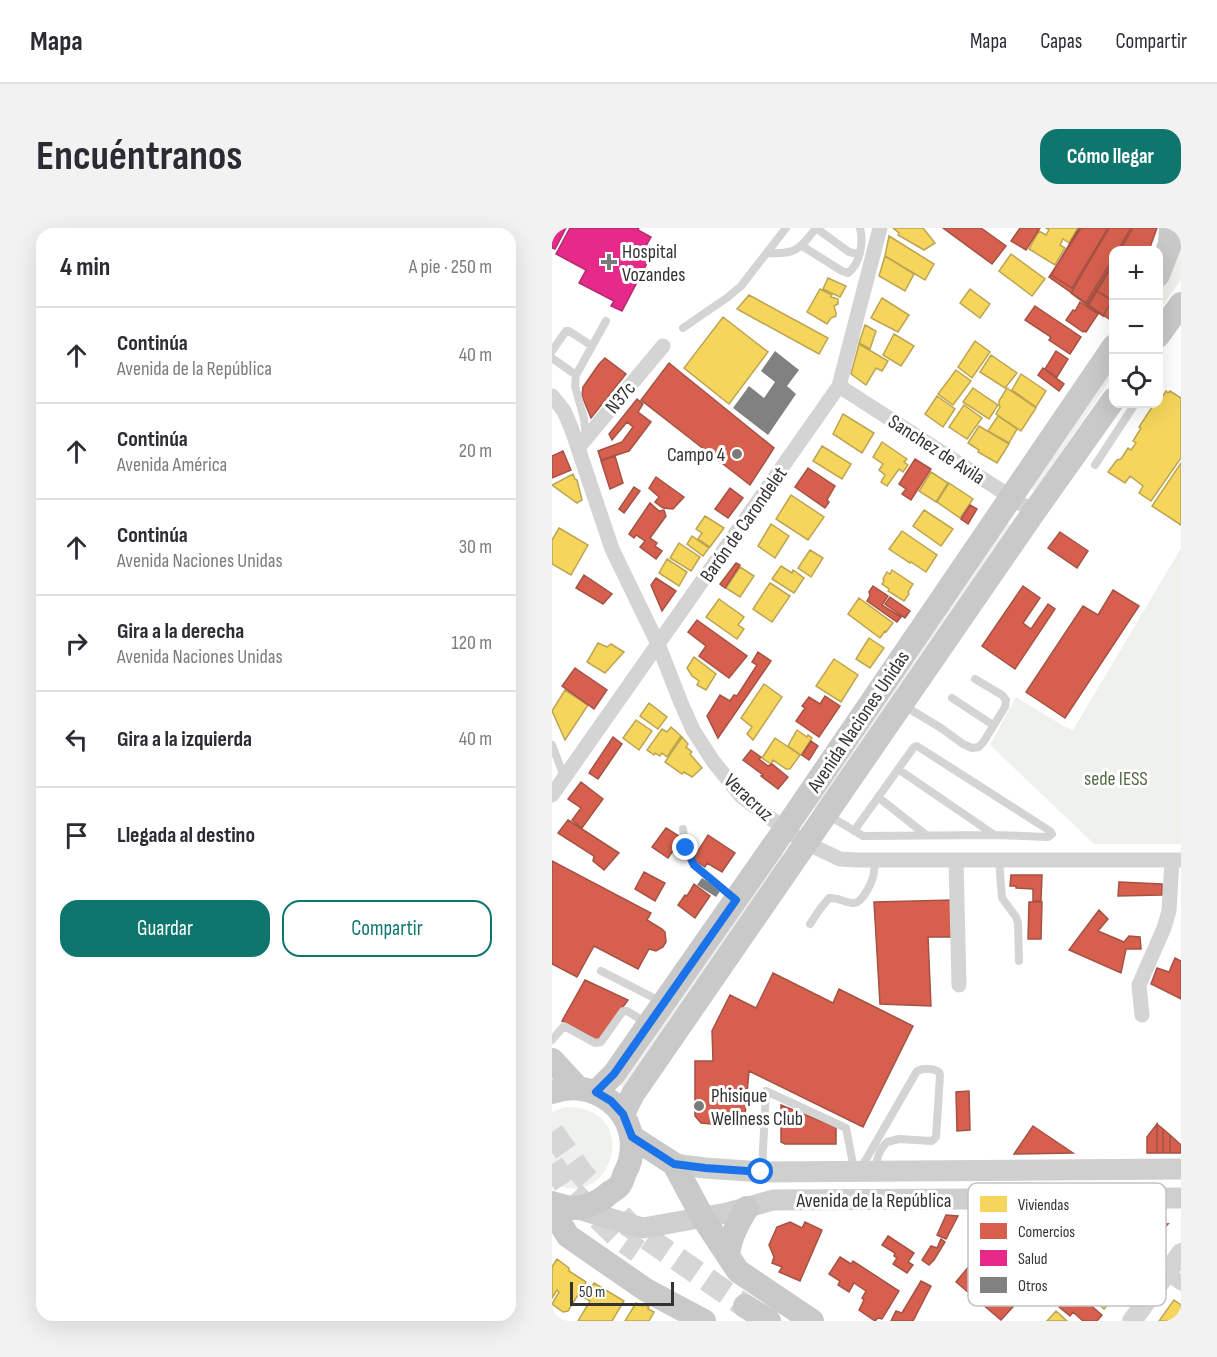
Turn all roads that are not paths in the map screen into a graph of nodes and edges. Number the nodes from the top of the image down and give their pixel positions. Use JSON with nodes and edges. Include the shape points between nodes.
{"nodes":[{"id":1,"x":786,"y":228,"type":"edge"},
{"id":2,"x":816,"y":228,"type":"edge"},
{"id":3,"x":860,"y":228,"type":"edge"},
{"id":4,"x":880,"y":228,"type":"edge"},
{"id":5,"x":1171,"y":228,"type":"edge"},
{"id":6,"x":802,"y":246,"type":"junction"},
{"id":7,"x":767,"y":253,"type":"junction"},
{"id":8,"x":859,"y":254,"type":"junction"},
{"id":9,"x":1163,"y":262,"type":"edge"},
{"id":10,"x":1181,"y":304,"type":"edge"},
{"id":11,"x":606,"y":321,"type":"dead end"},
{"id":12,"x":684,"y":328,"type":"dead end"},
{"id":13,"x":1163,"y":329,"type":"edge"},
{"id":14,"x":592,"y":346,"type":"junction"},
{"id":15,"x":663,"y":346,"type":"dead end"},
{"id":16,"x":552,"y":351,"type":"edge"},
{"id":17,"x":1109,"y":352,"type":"edge"},
{"id":18,"x":552,"y":358,"type":"edge"},
{"id":19,"x":576,"y":375,"type":"junction"},
{"id":20,"x":840,"y":386,"type":"junction"},
{"id":21,"x":552,"y":396,"type":"edge"},
{"id":22,"x":1114,"y":413,"type":"edge"},
{"id":23,"x":582,"y":443,"type":"junction"},
{"id":24,"x":1095,"y":465,"type":"dead end"},
{"id":25,"x":1010,"y":496,"type":"junction"},
{"id":26,"x":1034,"y":512,"type":"junction"},
{"id":27,"x":658,"y":644,"type":"junction"},
{"id":28,"x":975,"y":679,"type":"dead end"},
{"id":29,"x":952,"y":698,"type":"dead end"},
{"id":30,"x":902,"y":705,"type":"junction"},
{"id":31,"x":993,"y":725,"type":"junction"},
{"id":32,"x":552,"y":745,"type":"edge"},
{"id":33,"x":898,"y":769,"type":"junction"},
{"id":34,"x":564,"y":776,"type":"junction"},
{"id":35,"x":552,"y":795,"type":"edge"},
{"id":36,"x":878,"y":797,"type":"junction"},
{"id":37,"x":827,"y":814,"type":"junction"},
{"id":38,"x":683,"y":829,"type":"dead end"},
{"id":39,"x":785,"y":829,"type":"junction"},
{"id":40,"x":854,"y":831,"type":"junction"},
{"id":41,"x":927,"y":835,"type":"junction"},
{"id":42,"x":995,"y":835,"type":"junction"},
{"id":43,"x":806,"y":843,"type":"junction"},
{"id":44,"x":956,"y":860,"type":"junction"},
{"id":45,"x":999,"y":860,"type":"junction"},
{"id":46,"x":1177,"y":860,"type":"edge"},
{"id":47,"x":874,"y":861,"type":"junction"},
{"id":48,"x":736,"y":900,"type":"junction"},
{"id":49,"x":810,"y":924,"type":"dead end"},
{"id":50,"x":1019,"y":961,"type":"dead end"},
{"id":51,"x":601,"y":971,"type":"dead end"},
{"id":52,"x":959,"y":986,"type":"dead end"},
{"id":53,"x":664,"y":1003,"type":"junction"},
{"id":54,"x":1142,"y":1015,"type":"dead end"},
{"id":55,"x":649,"y":1023,"type":"junction"},
{"id":56,"x":552,"y":1040,"type":"edge"},
{"id":57,"x":552,"y":1060,"type":"edge"},
{"id":58,"x":587,"y":1090,"type":"junction"},
{"id":59,"x":552,"y":1092,"type":"edge"},
{"id":60,"x":623,"y":1114,"type":"junction"},
{"id":61,"x":632,"y":1137,"type":"junction"},
{"id":62,"x":878,"y":1139,"type":"junction"},
{"id":63,"x":887,"y":1142,"type":"junction"},
{"id":64,"x":674,"y":1164,"type":"junction"},
{"id":65,"x":1181,"y":1169,"type":"edge"},
{"id":66,"x":863,"y":1171,"type":"junction"},
{"id":67,"x":761,"y":1172,"type":"junction"},
{"id":68,"x":1166,"y":1198,"type":"edge"},
{"id":69,"x":1181,"y":1198,"type":"edge"},
{"id":70,"x":968,"y":1199,"type":"edge"},
{"id":71,"x":559,"y":1207,"type":"edge"},
{"id":72,"x":747,"y":1208,"type":"junction"},
{"id":73,"x":703,"y":1218,"type":"junction"},
{"id":74,"x":1181,"y":1253,"type":"edge"},
{"id":75,"x":728,"y":1255,"type":"junction"},
{"id":76,"x":1174,"y":1278,"type":"edge"},
{"id":77,"x":1147,"y":1306,"type":"edge"},
{"id":78,"x":743,"y":1314,"type":"tunnel mouth"},
{"id":79,"x":704,"y":1321,"type":"edge"},
{"id":80,"x":769,"y":1321,"type":"edge"},
{"id":81,"x":812,"y":1321,"type":"edge"},
{"id":82,"x":1132,"y":1321,"type":"edge"}],
"edges":[{"from":1,"to":7,"type":"lane"},
{"from":2,"to":6,"type":"lane"},
{"from":2,"to":8,"type":"lane","via":[[849,252]]},
{"from":3,"to":8,"type":"lane"},
{"from":4,"to":20,"type":"street","name":"Barón de Carondelet"},
{"from":5,"to":9,"type":"main road"},
{"from":6,"to":7,"type":"lane","via":[[789,252]]},
{"from":6,"to":8,"type":"lane","via":[[846,273],[853,270]]},
{"from":7,"to":12,"type":"lane","via":[[741,286]]},
{"from":10,"to":13,"type":"main road"},
{"from":11,"to":14,"type":"lane"},
{"from":14,"to":16,"type":"lane","via":[[566,330]]},
{"from":14,"to":19,"type":"lane"},
{"from":15,"to":23,"type":"street","name":"N37c"},
{"from":17,"to":25,"type":"main road","name":"Avenida Naciones Unidas"},
{"from":18,"to":19,"type":"lane"},
{"from":19,"to":23,"type":"lane","via":[[584,419]]},
{"from":20,"to":25,"type":"street","name":"Sanchez de Avila"},
{"from":20,"to":27,"type":"street","name":"Barón de Carondelet"},
{"from":21,"to":23,"type":"street","name":"Veracruz"},
{"from":22,"to":24,"type":"lane"},
{"from":22,"to":26,"type":"main road","name":"Avenida Naciones Unidas"},
{"from":23,"to":27,"type":"street","name":"Veracruz","via":[[612,549]]},
{"from":25,"to":26,"type":"street","name":"Sanchez de Avila"},
{"from":25,"to":39,"type":"main road","name":"Avenida Naciones Unidas"},
{"from":26,"to":30,"type":"main road","name":"Avenida Naciones Unidas"},
{"from":27,"to":34,"type":"street","name":"Barón de Carondelet"},
{"from":27,"to":39,"type":"street","name":"Veracruz","via":[[693,730],[713,761],[741,796]]},
{"from":28,"to":31,"type":"lane","via":[[1006,699]]},
{"from":29,"to":31,"type":"lane"},
{"from":30,"to":31,"type":"lane","via":[[972,748],[979,747]]},
{"from":30,"to":37,"type":"main road","name":"Avenida Naciones Unidas"},
{"from":32,"to":34,"type":"lane"},
{"from":33,"to":36,"type":"lane"},
{"from":33,"to":42,"type":"lane"},
{"from":33,"to":42,"type":"lane","via":[[914,747],[920,747],[1052,834]]},
{"from":34,"to":35,"type":"street","name":"Barón de Carondelet"},
{"from":36,"to":40,"type":"lane"},
{"from":36,"to":41,"type":"lane"},
{"from":37,"to":40,"type":"lane"},
{"from":37,"to":43,"type":"main road","name":"Avenida Naciones Unidas"},
{"from":38,"to":48,"type":"lane","via":[[694,865]]},
{"from":39,"to":43,"type":"street","name":"Veracruz"},
{"from":39,"to":48,"type":"main road","name":"Avenida Naciones Unidas"},
{"from":40,"to":41,"type":"lane","via":[[863,836]]},
{"from":41,"to":42,"type":"lane"},
{"from":43,"to":47,"type":"street","name":"Veracruz","via":[[840,859]]},
{"from":43,"to":60,"type":"main road","name":"Avenida Naciones Unidas"},
{"from":44,"to":45,"type":"street","name":"Veracruz"},
{"from":44,"to":47,"type":"street","name":"Veracruz"},
{"from":44,"to":52,"type":"street"},
{"from":45,"to":46,"type":"street","name":"Veracruz"},
{"from":45,"to":50,"type":"lane","via":[[1002,898],[1018,923]]},
{"from":46,"to":54,"type":"street","via":[[1164,928],[1139,985]]},
{"from":47,"to":49,"type":"lane","via":[[871,883],[861,900],[853,903],[830,898]]},
{"from":48,"to":53,"type":"main road","name":"Avenida Naciones Unidas"},
{"from":51,"to":53,"type":"lane"},
{"from":53,"to":55,"type":"main road","name":"Avenida Naciones Unidas"},
{"from":55,"to":56,"type":"lane","via":[[623,1011],[601,1042],[595,1043],[564,1026]]},
{"from":55,"to":58,"type":"main road","name":"Avenida Naciones Unidas","via":[[614,1074]]},
{"from":57,"to":58,"type":"main road"},
{"from":58,"to":59,"type":"main road"},
{"from":58,"to":60,"type":"main road","via":[[611,1101]]},
{"from":60,"to":61,"type":"main road"},
{"from":61,"to":64,"type":"main road"},
{"from":61,"to":71,"type":"main road","via":[[631,1163],[619,1186],[599,1202]]},
{"from":62,"to":63,"type":"lane"},
{"from":62,"to":63,"type":"lane","via":[[917,1071],[939,1072],[936,1137],[932,1141]]},
{"from":62,"to":66,"type":"lane"},
{"from":63,"to":66,"type":"lane","via":[[876,1162]]},
{"from":64,"to":67,"type":"main road","name":"Avenida de la República"},
{"from":64,"to":73,"type":"main road"},
{"from":65,"to":66,"type":"main road","name":"Avenida de la República"},
{"from":66,"to":67,"type":"main road","name":"Avenida de la República"},
{"from":66,"to":67,"type":"lane","via":[[846,1128],[766,1091]]},
{"from":68,"to":69,"type":"main road","name":"Avenida de la República"},
{"from":70,"to":72,"type":"main road","name":"Avenida de la República","via":[[773,1200]]},
{"from":71,"to":73,"type":"main road","name":"Avenida de la República","via":[[643,1228]]},
{"from":71,"to":79,"type":"main road","via":[[568,1236],[646,1290]]},
{"from":72,"to":73,"type":"main road","name":"Avenida de la República"},
{"from":72,"to":75,"type":"main road","via":[[733,1233]]},
{"from":73,"to":75,"type":"main road"},
{"from":74,"to":76,"type":"street"},
{"from":75,"to":81,"type":"main road","via":[[738,1271]]},
{"from":77,"to":82,"type":"street"},
{"from":78,"to":80,"type":"main road"}]}
